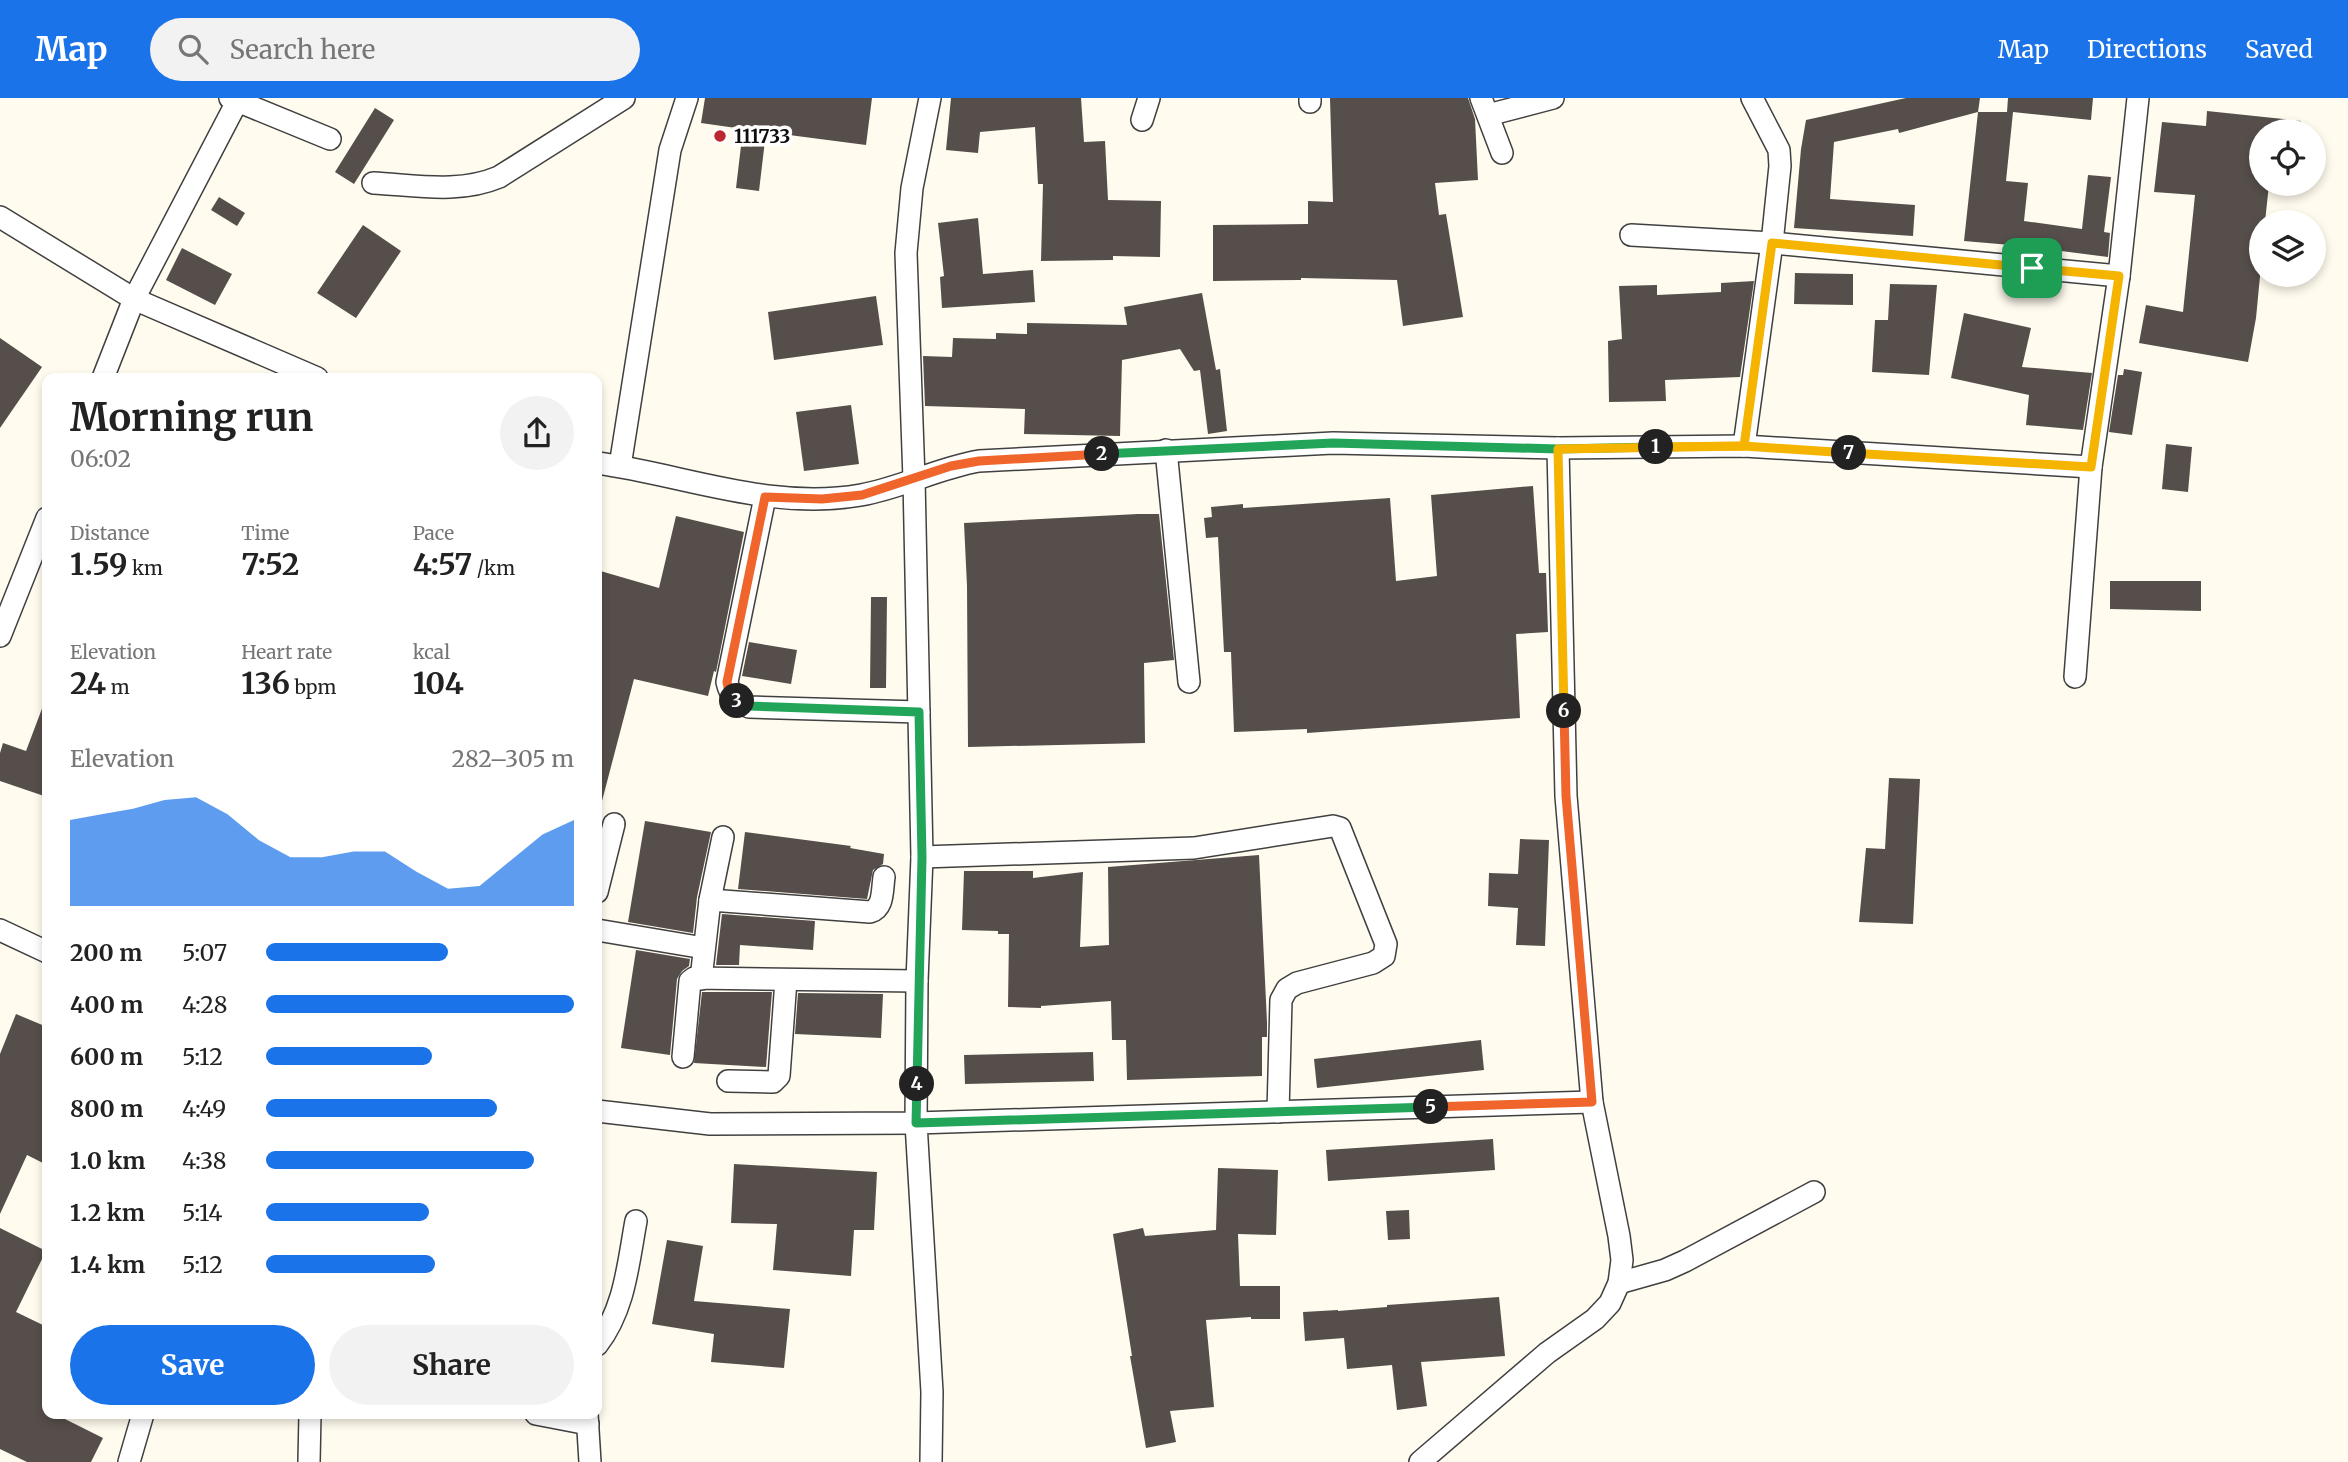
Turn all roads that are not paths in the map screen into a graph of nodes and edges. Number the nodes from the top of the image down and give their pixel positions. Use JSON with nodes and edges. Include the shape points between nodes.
{"nodes":[{"id":1,"x":624,"y":98,"type":"edge"},
{"id":2,"x":687,"y":98,"type":"edge"},
{"id":3,"x":930,"y":98,"type":"edge"},
{"id":4,"x":1149,"y":98,"type":"edge"},
{"id":5,"x":1553,"y":98,"type":"edge"},
{"id":6,"x":1752,"y":98,"type":"edge"},
{"id":7,"x":2138,"y":98,"type":"edge"},
{"id":8,"x":235,"y":99,"type":"edge"},
{"id":9,"x":1484,"y":106,"type":"edge"},
{"id":10,"x":1142,"y":120,"type":"dead end"},
{"id":11,"x":330,"y":139,"type":"dead end"},
{"id":12,"x":1502,"y":153,"type":"dead end"},
{"id":13,"x":373,"y":183,"type":"dead end"},
{"id":14,"x":0,"y":217,"type":"edge"},
{"id":15,"x":1631,"y":235,"type":"dead end"},
{"id":16,"x":1772,"y":243,"type":"junction"},
{"id":17,"x":2119,"y":276,"type":"junction"},
{"id":18,"x":134,"y":299,"type":"junction"},
{"id":19,"x":105,"y":373,"type":"edge"},
{"id":20,"x":305,"y":373,"type":"edge"},
{"id":21,"x":1744,"y":446,"type":"junction"},
{"id":22,"x":1558,"y":449,"type":"junction"},
{"id":23,"x":1166,"y":450,"type":"junction"},
{"id":24,"x":602,"y":464,"type":"edge"},
{"id":25,"x":620,"y":466,"type":"junction"},
{"id":26,"x":2091,"y":467,"type":"junction"},
{"id":27,"x":914,"y":479,"type":"junction"},
{"id":28,"x":765,"y":497,"type":"junction"},
{"id":29,"x":42,"y":531,"type":"edge"},
{"id":30,"x":0,"y":636,"type":"edge"},
{"id":31,"x":2075,"y":677,"type":"dead end"},
{"id":32,"x":1189,"y":681,"type":"dead end"},
{"id":33,"x":919,"y":712,"type":"junction"},
{"id":34,"x":614,"y":824,"type":"dead end"},
{"id":35,"x":723,"y":837,"type":"dead end"},
{"id":36,"x":922,"y":857,"type":"junction"},
{"id":37,"x":602,"y":871,"type":"edge"},
{"id":38,"x":884,"y":877,"type":"dead end"},
{"id":39,"x":709,"y":900,"type":"junction"},
{"id":40,"x":0,"y":930,"type":"edge"},
{"id":41,"x":602,"y":931,"type":"edge"},
{"id":42,"x":704,"y":948,"type":"junction"},
{"id":43,"x":42,"y":950,"type":"edge"},
{"id":44,"x":701,"y":979,"type":"junction"},
{"id":45,"x":786,"y":980,"type":"junction"},
{"id":46,"x":917,"y":981,"type":"junction"},
{"id":47,"x":683,"y":1056,"type":"dead end"},
{"id":48,"x":728,"y":1081,"type":"dead end"},
{"id":49,"x":1592,"y":1102,"type":"junction"},
{"id":50,"x":602,"y":1112,"type":"edge"},
{"id":51,"x":1278,"y":1112,"type":"junction"},
{"id":52,"x":916,"y":1123,"type":"junction"},
{"id":53,"x":1814,"y":1192,"type":"dead end"},
{"id":54,"x":636,"y":1221,"type":"dead end"},
{"id":55,"x":1619,"y":1283,"type":"junction"},
{"id":56,"x":602,"y":1339,"type":"edge"},
{"id":57,"x":142,"y":1419,"type":"edge"},
{"id":58,"x":310,"y":1419,"type":"edge"},
{"id":59,"x":587,"y":1419,"type":"edge"},
{"id":60,"x":129,"y":1462,"type":"edge"},
{"id":61,"x":309,"y":1462,"type":"edge"},
{"id":62,"x":590,"y":1462,"type":"edge"},
{"id":63,"x":931,"y":1462,"type":"edge"},
{"id":64,"x":1420,"y":1462,"type":"edge"}],
"edges":[{"from":1,"to":13,"type":"street","via":[[481,185]]},
{"from":2,"to":25,"type":"street","via":[[670,150]]},
{"from":3,"to":27,"type":"street","via":[[912,188],[906,253]]},
{"from":4,"to":10,"type":"street"},
{"from":5,"to":9,"type":"street"},
{"from":6,"to":16,"type":"street","via":[[1779,150]]},
{"from":7,"to":17,"type":"street"},
{"from":8,"to":11,"type":"street"},
{"from":8,"to":18,"type":"street"},
{"from":9,"to":12,"type":"street"},
{"from":14,"to":18,"type":"street"},
{"from":15,"to":16,"type":"street"},
{"from":16,"to":17,"type":"street"},
{"from":16,"to":21,"type":"street"},
{"from":17,"to":26,"type":"street"},
{"from":18,"to":19,"type":"street"},
{"from":18,"to":20,"type":"street"},
{"from":21,"to":22,"type":"street"},
{"from":21,"to":26,"type":"street"},
{"from":22,"to":23,"type":"street","via":[[1333,443]]},
{"from":22,"to":49,"type":"street","via":[[1566,796]]},
{"from":23,"to":27,"type":"street","via":[[979,461]]},
{"from":23,"to":32,"type":"street"},
{"from":24,"to":25,"type":"street"},
{"from":25,"to":28,"type":"street"},
{"from":26,"to":31,"type":"street"},
{"from":27,"to":28,"type":"street","via":[[862,495]]},
{"from":27,"to":33,"type":"street"},
{"from":28,"to":33,"type":"street","via":[[727,682],[729,692],[749,706]]},
{"from":29,"to":30,"type":"street"},
{"from":33,"to":36,"type":"street"},
{"from":34,"to":37,"type":"street"},
{"from":35,"to":39,"type":"street"},
{"from":36,"to":46,"type":"street"},
{"from":36,"to":51,"type":"street","via":[[1194,848],[1340,828],[1386,944],[1384,956],[1287,989],[1281,1000]]},
{"from":38,"to":39,"type":"street","via":[[880,906],[870,912]]},
{"from":39,"to":42,"type":"street"},
{"from":40,"to":43,"type":"street"},
{"from":41,"to":42,"type":"street"},
{"from":42,"to":44,"type":"street"},
{"from":44,"to":45,"type":"street"},
{"from":44,"to":47,"type":"street","via":[[690,981]]},
{"from":45,"to":46,"type":"street"},
{"from":45,"to":48,"type":"street","via":[[779,1076],[773,1082]]},
{"from":46,"to":52,"type":"street"},
{"from":49,"to":51,"type":"street"},
{"from":49,"to":55,"type":"street","via":[[1619,1236]]},
{"from":50,"to":52,"type":"street","via":[[710,1124]]},
{"from":51,"to":52,"type":"street"},
{"from":52,"to":63,"type":"street","via":[[932,1392]]},
{"from":53,"to":55,"type":"street","via":[[1685,1261]]},
{"from":54,"to":56,"type":"street","via":[[621,1299]]},
{"from":55,"to":64,"type":"street","via":[[1610,1303],[1595,1319],[1547,1353]]},
{"from":57,"to":60,"type":"street"},
{"from":58,"to":61,"type":"street"},
{"from":59,"to":62,"type":"street"}]}
